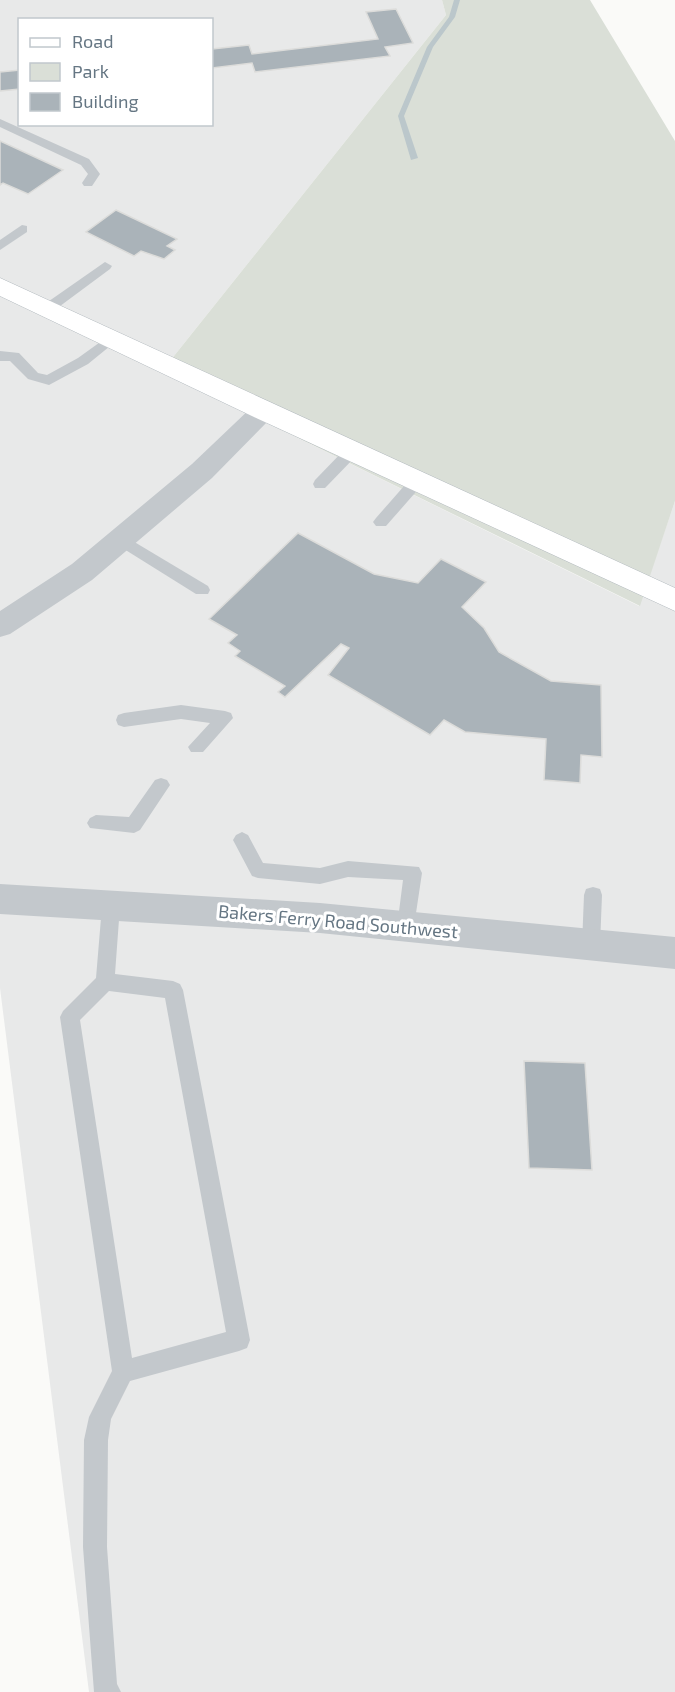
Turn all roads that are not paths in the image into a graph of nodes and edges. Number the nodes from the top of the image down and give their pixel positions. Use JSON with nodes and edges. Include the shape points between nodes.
{"nodes":[{"id":1,"x":0,"y":123,"type":"edge"},
{"id":2,"x":88,"y":183,"type":"dead end"},
{"id":3,"x":22,"y":229,"type":"dead end"},
{"id":4,"x":0,"y":246,"type":"edge"},
{"id":5,"x":105,"y":266,"type":"dead end"},
{"id":6,"x":0,"y":286,"type":"edge"},
{"id":7,"x":47,"y":309,"type":"junction"},
{"id":8,"x":110,"y":339,"type":"junction"},
{"id":9,"x":0,"y":356,"type":"edge"},
{"id":10,"x":263,"y":411,"type":"junction"},
{"id":11,"x":352,"y":452,"type":"junction"},
{"id":12,"x":417,"y":481,"type":"junction"},
{"id":13,"x":320,"y":484,"type":"dead end"},
{"id":14,"x":381,"y":522,"type":"dead end"},
{"id":15,"x":121,"y":540,"type":"junction"},
{"id":16,"x":202,"y":590,"type":"dead end"},
{"id":17,"x":675,"y":600,"type":"edge"},
{"id":18,"x":0,"y":626,"type":"edge"},
{"id":19,"x":124,"y":720,"type":"dead end"},
{"id":20,"x":197,"y":747,"type":"dead end"},
{"id":21,"x":161,"y":785,"type":"dead end"},
{"id":22,"x":96,"y":823,"type":"dead end"},
{"id":23,"x":242,"y":840,"type":"dead end"},
{"id":24,"x":593,"y":895,"type":"dead end"},
{"id":25,"x":0,"y":899,"type":"edge"},
{"id":26,"x":111,"y":906,"type":"junction"},
{"id":27,"x":406,"y":927,"type":"junction"},
{"id":28,"x":591,"y":945,"type":"junction"},
{"id":29,"x":675,"y":953,"type":"edge"},
{"id":30,"x":105,"y":982,"type":"junction"},
{"id":31,"x":123,"y":1372,"type":"junction"},
{"id":32,"x":108,"y":1692,"type":"edge"}],
"edges":[{"from":1,"to":2,"type":"lane","via":[[85,162],[94,174]]},
{"from":3,"to":4,"type":"lane"},
{"from":5,"to":7,"type":"lane"},
{"from":6,"to":7,"type":"main road"},
{"from":7,"to":8,"type":"main road"},
{"from":8,"to":9,"type":"lane","via":[[83,361],[49,380],[33,376],[14,356]]},
{"from":8,"to":10,"type":"main road"},
{"from":10,"to":11,"type":"main road"},
{"from":10,"to":15,"type":"street","via":[[202,471]]},
{"from":11,"to":12,"type":"main road"},
{"from":11,"to":13,"type":"lane"},
{"from":12,"to":14,"type":"lane"},
{"from":12,"to":17,"type":"main road"},
{"from":15,"to":16,"type":"lane"},
{"from":15,"to":18,"type":"street","via":[[82,573]]},
{"from":19,"to":20,"type":"lane","via":[[181,712],[225,718]]},
{"from":21,"to":22,"type":"lane","via":[[134,825]]},
{"from":23,"to":27,"type":"lane","via":[[258,870],[320,876],[348,869],[412,873]]},
{"from":24,"to":28,"type":"lane"},
{"from":25,"to":26,"type":"street","name":"Bakers Ferry Road Southwest"},
{"from":26,"to":27,"type":"street","name":"Bakers Ferry Road Southwest"},
{"from":26,"to":30,"type":"lane"},
{"from":27,"to":28,"type":"street","name":"Bakers Ferry Road Southwest"},
{"from":28,"to":29,"type":"street","name":"Bakers Ferry Road Southwest"},
{"from":30,"to":31,"type":"lane","via":[[70,1017]]},
{"from":30,"to":31,"type":"lane","via":[[173,990],[238,1340]]},
{"from":31,"to":32,"type":"lane","via":[[100,1417],[96,1440],[95,1547]]}]}
